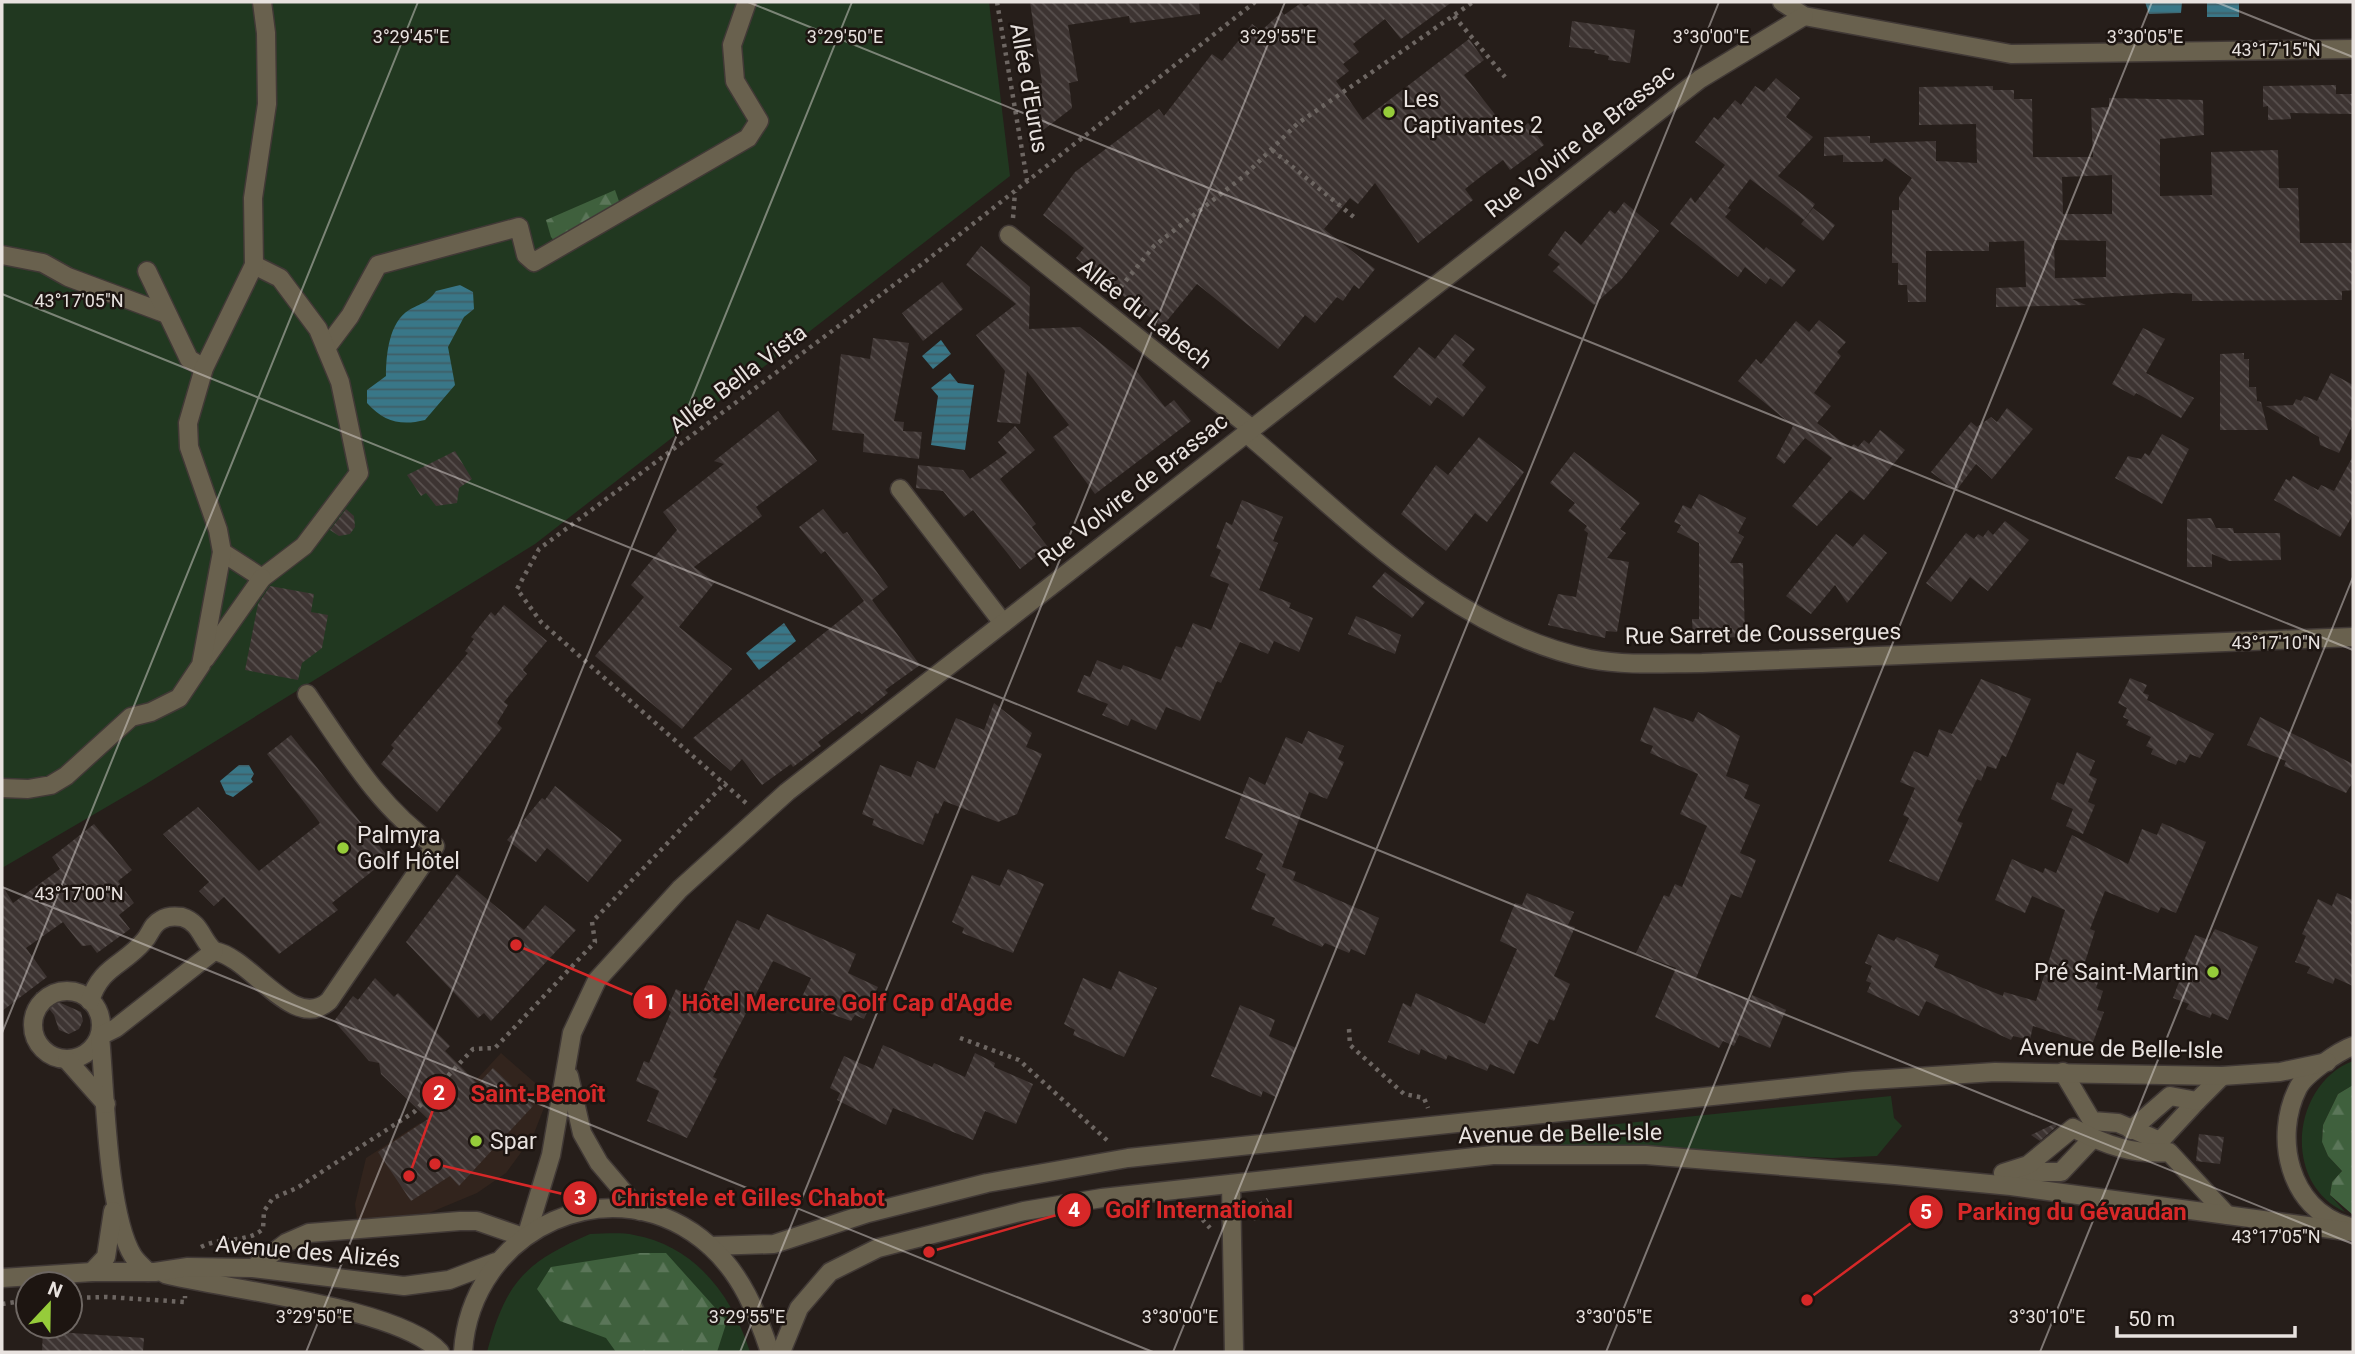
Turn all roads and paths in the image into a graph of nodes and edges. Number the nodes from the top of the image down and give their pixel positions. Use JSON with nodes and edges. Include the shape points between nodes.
{"nodes":[{"id":1,"x":262,"y":2,"type":"edge"},
{"id":2,"x":747,"y":2,"type":"edge"},
{"id":3,"x":997,"y":2,"type":"edge"},
{"id":4,"x":1255,"y":2,"type":"edge"},
{"id":5,"x":1473,"y":2,"type":"edge"},
{"id":6,"x":1782,"y":2,"type":"edge"},
{"id":7,"x":1454,"y":16,"type":"junction"},
{"id":8,"x":1804,"y":16,"type":"junction"},
{"id":9,"x":2353,"y":49,"type":"edge"},
{"id":10,"x":1506,"y":77,"type":"dead end"},
{"id":11,"x":1272,"y":150,"type":"junction"},
{"id":12,"x":1027,"y":181,"type":"junction"},
{"id":13,"x":1355,"y":218,"type":"dead end"},
{"id":14,"x":1009,"y":236,"type":"dead end"},
{"id":15,"x":2,"y":255,"type":"edge"},
{"id":16,"x":254,"y":265,"type":"junction"},
{"id":17,"x":147,"y":271,"type":"dead end"},
{"id":18,"x":1100,"y":311,"type":"junction"},
{"id":19,"x":167,"y":314,"type":"junction"},
{"id":20,"x":326,"y":348,"type":"junction"},
{"id":21,"x":204,"y":368,"type":"junction"},
{"id":22,"x":1249,"y":431,"type":"junction"},
{"id":23,"x":900,"y":489,"type":"dead end"},
{"id":24,"x":222,"y":552,"type":"junction"},
{"id":25,"x":262,"y":578,"type":"junction"},
{"id":26,"x":1003,"y":623,"type":"junction"},
{"id":27,"x":2353,"y":637,"type":"edge"},
{"id":28,"x":201,"y":665,"type":"junction"},
{"id":29,"x":307,"y":694,"type":"dead end"},
{"id":30,"x":726,"y":782,"type":"junction"},
{"id":31,"x":2,"y":788,"type":"edge"},
{"id":32,"x":759,"y":816,"type":"junction"},
{"id":33,"x":214,"y":951,"type":"junction"},
{"id":34,"x":90,"y":1001,"type":"junction"},
{"id":35,"x":1349,"y":1029,"type":"dead end"},
{"id":36,"x":100,"y":1035,"type":"junction"},
{"id":37,"x":960,"y":1038,"type":"dead end"},
{"id":38,"x":2353,"y":1046,"type":"edge"},
{"id":39,"x":67,"y":1060,"type":"junction"},
{"id":40,"x":2327,"y":1062,"type":"junction"},
{"id":41,"x":567,"y":1069,"type":"junction"},
{"id":42,"x":2063,"y":1072,"type":"junction"},
{"id":43,"x":2222,"y":1076,"type":"junction"},
{"id":44,"x":2191,"y":1101,"type":"junction"},
{"id":45,"x":106,"y":1104,"type":"junction"},
{"id":46,"x":1434,"y":1125,"type":"junction"},
{"id":47,"x":2138,"y":1133,"type":"junction"},
{"id":48,"x":2087,"y":1135,"type":"junction"},
{"id":49,"x":1128,"y":1158,"type":"junction"},
{"id":50,"x":2003,"y":1173,"type":"junction"},
{"id":51,"x":1895,"y":1175,"type":"junction"},
{"id":52,"x":1231,"y":1184,"type":"junction"},
{"id":53,"x":1278,"y":1193,"type":"dead end"},
{"id":54,"x":115,"y":1198,"type":"junction"},
{"id":55,"x":1177,"y":1206,"type":"dead end"},
{"id":56,"x":640,"y":1211,"type":"junction"},
{"id":57,"x":2227,"y":1215,"type":"junction"},
{"id":58,"x":1250,"y":1228,"type":"dead end"},
{"id":59,"x":2353,"y":1230,"type":"edge"},
{"id":60,"x":1211,"y":1233,"type":"dead end"},
{"id":61,"x":525,"y":1235,"type":"junction"},
{"id":62,"x":710,"y":1246,"type":"junction"},
{"id":63,"x":496,"y":1262,"type":"junction"},
{"id":64,"x":253,"y":1268,"type":"junction"},
{"id":65,"x":92,"y":1272,"type":"junction"},
{"id":66,"x":152,"y":1272,"type":"junction"},
{"id":67,"x":187,"y":1273,"type":"junction"},
{"id":68,"x":2,"y":1278,"type":"edge"},
{"id":69,"x":84,"y":1298,"type":"edge"},
{"id":70,"x":440,"y":1352,"type":"edge"},
{"id":71,"x":463,"y":1352,"type":"edge"},
{"id":72,"x":770,"y":1352,"type":"edge"},
{"id":73,"x":781,"y":1352,"type":"edge"},
{"id":74,"x":1234,"y":1352,"type":"edge"}],
"edges":[{"from":1,"to":16,"type":"street","via":[[267,104],[253,198]]},
{"from":2,"to":20,"type":"street","via":[[732,45],[735,81],[759,121],[748,138],[534,262],[526,255],[519,227],[378,265]]},
{"from":3,"to":12,"type":"path","name":"Allée d'Eurus"},
{"from":4,"to":12,"type":"path","name":"Allée Bella Vista"},
{"from":5,"to":7,"type":"path"},
{"from":6,"to":8,"type":"street"},
{"from":7,"to":10,"type":"path"},
{"from":7,"to":11,"type":"path","via":[[1297,124]]},
{"from":8,"to":9,"type":"street","via":[[2011,54]]},
{"from":8,"to":22,"type":"street","name":"Rue Volvire de Brassac","via":[[1700,79]]},
{"from":11,"to":13,"type":"path"},
{"from":11,"to":18,"type":"path","via":[[1154,246]]},
{"from":12,"to":30,"type":"path","name":"Allée Bella Vista","via":[[539,549],[517,589],[541,622]]},
{"from":14,"to":18,"type":"street","name":"Allée du Labech"},
{"from":15,"to":19,"type":"street","via":[[43,263]]},
{"from":16,"to":20,"type":"street","via":[[281,278],[318,329]]},
{"from":16,"to":21,"type":"street"},
{"from":17,"to":19,"type":"street"},
{"from":18,"to":22,"type":"street","name":"Allée du Labech"},
{"from":19,"to":21,"type":"street","via":[[189,359]]},
{"from":20,"to":25,"type":"street","via":[[340,382],[359,472],[304,546]]},
{"from":21,"to":24,"type":"street","via":[[188,423],[189,447]]},
{"from":22,"to":26,"type":"street","name":"Rue Volvire de Brassac"},
{"from":22,"to":27,"type":"street","name":"Rue Sarret de Coussergues","via":[[1407,568],[1474,616],[1530,643],[1589,658],[1624,663],[1715,662]]},
{"from":23,"to":26,"type":"street"},
{"from":24,"to":25,"type":"street"},
{"from":24,"to":28,"type":"street"},
{"from":25,"to":28,"type":"street"},
{"from":26,"to":32,"type":"street","name":"Rue Volvire de Brassac"},
{"from":28,"to":31,"type":"street","via":[[179,698],[131,717],[66,776],[39,787]]},
{"from":29,"to":33,"type":"street","via":[[372,787],[406,826],[435,846],[320,1009],[305,1010],[275,995],[241,962]]},
{"from":30,"to":32,"type":"path","name":"Allée Bella Vista"},
{"from":30,"to":67,"type":"path","via":[[592,922],[595,942],[495,1048],[473,1049],[414,1112],[297,1188],[272,1198],[264,1211],[262,1229],[253,1238],[203,1245],[191,1257]]},
{"from":32,"to":41,"type":"street","name":"Rue Volvire de Brassac","via":[[680,889],[597,980],[572,1033]]},
{"from":33,"to":34,"type":"street","via":[[193,922],[173,916],[161,920],[136,950],[106,971]]},
{"from":33,"to":36,"type":"street","via":[[116,1028]]},
{"from":34,"to":36,"type":"street","via":[[100,1016]]},
{"from":34,"to":39,"type":"street","via":[[75,992],[63,992],[50,996],[35,1014],[38,1044],[51,1056]]},
{"from":35,"to":46,"type":"path","via":[[1350,1045],[1384,1079],[1404,1094],[1424,1098]]},
{"from":36,"to":39,"type":"street","via":[[82,1056]]},
{"from":36,"to":45,"type":"street"},
{"from":37,"to":49,"type":"path","via":[[1018,1060]]},
{"from":38,"to":40,"type":"street"},
{"from":39,"to":45,"type":"street"},
{"from":40,"to":43,"type":"street","name":"Avenue de Belle-Isle","via":[[2280,1072]]},
{"from":40,"to":59,"type":"street","via":[[2299,1085],[2286,1123],[2287,1161],[2303,1195],[2334,1222]]},
{"from":41,"to":56,"type":"street","name":"Rue Volvire de Brassac","via":[[582,1133],[599,1163]]},
{"from":41,"to":61,"type":"street","name":"Rue Volvire de Brassac","via":[[551,1155]]},
{"from":42,"to":43,"type":"street","name":"Avenue de Belle-Isle"},
{"from":42,"to":46,"type":"street","name":"Avenue de Belle-Isle","via":[[1854,1080]]},
{"from":42,"to":47,"type":"street","via":[[2092,1121],[2118,1123]]},
{"from":43,"to":44,"type":"street"},
{"from":44,"to":47,"type":"street","via":[[2170,1096]]},
{"from":44,"to":47,"type":"street","via":[[2160,1141]]},
{"from":45,"to":54,"type":"street"},
{"from":46,"to":49,"type":"street","name":"Avenue de Belle-Isle"},
{"from":48,"to":50,"type":"street","via":[[2073,1128],[2028,1165]]},
{"from":48,"to":50,"type":"street","via":[[2061,1172]]},
{"from":48,"to":57,"type":"street","via":[[2145,1154],[2169,1152]]},
{"from":49,"to":62,"type":"street","name":"Avenue de Belle-Isle","via":[[987,1183],[868,1213],[774,1244]]},
{"from":50,"to":51,"type":"street"},
{"from":51,"to":52,"type":"street","name":"Avenue de Belle-Isle","via":[[1646,1155],[1493,1155]]},
{"from":51,"to":57,"type":"street","name":"Avenue de Belle-Isle"},
{"from":52,"to":73,"type":"street","name":"Avenue de Belle-Isle","via":[[1024,1211],[878,1248],[830,1272],[799,1308]]},
{"from":52,"to":74,"type":"street"},
{"from":53,"to":58,"type":"path","via":[[1258,1206]]},
{"from":54,"to":65,"type":"street","via":[[106,1257]]},
{"from":54,"to":66,"type":"street","via":[[134,1257]]},
{"from":55,"to":60,"type":"path","via":[[1196,1212],[1209,1224]]},
{"from":56,"to":61,"type":"street","via":[[601,1208],[564,1215]]},
{"from":56,"to":62,"type":"street","via":[[677,1224]]},
{"from":57,"to":59,"type":"street","name":"Avenue de Belle-Isle"},
{"from":61,"to":63,"type":"street"},
{"from":61,"to":64,"type":"street","via":[[460,1220],[309,1233],[286,1243]]},
{"from":62,"to":72,"type":"street","via":[[741,1281]]},
{"from":63,"to":64,"type":"street","name":"Avenue des Alizés","via":[[449,1280],[404,1286]]},
{"from":63,"to":71,"type":"street","via":[[475,1295]]},
{"from":64,"to":67,"type":"street","name":"Avenue des Alizés"},
{"from":65,"to":66,"type":"street","name":"Avenue des Alizés"},
{"from":65,"to":68,"type":"street","name":"Avenue des Alizés"},
{"from":66,"to":67,"type":"street","name":"Avenue des Alizés"},
{"from":67,"to":69,"type":"path","via":[[185,1302]]},
{"from":67,"to":70,"type":"street","name":"Avenue des Alizés","via":[[372,1318],[416,1334]]}]}
